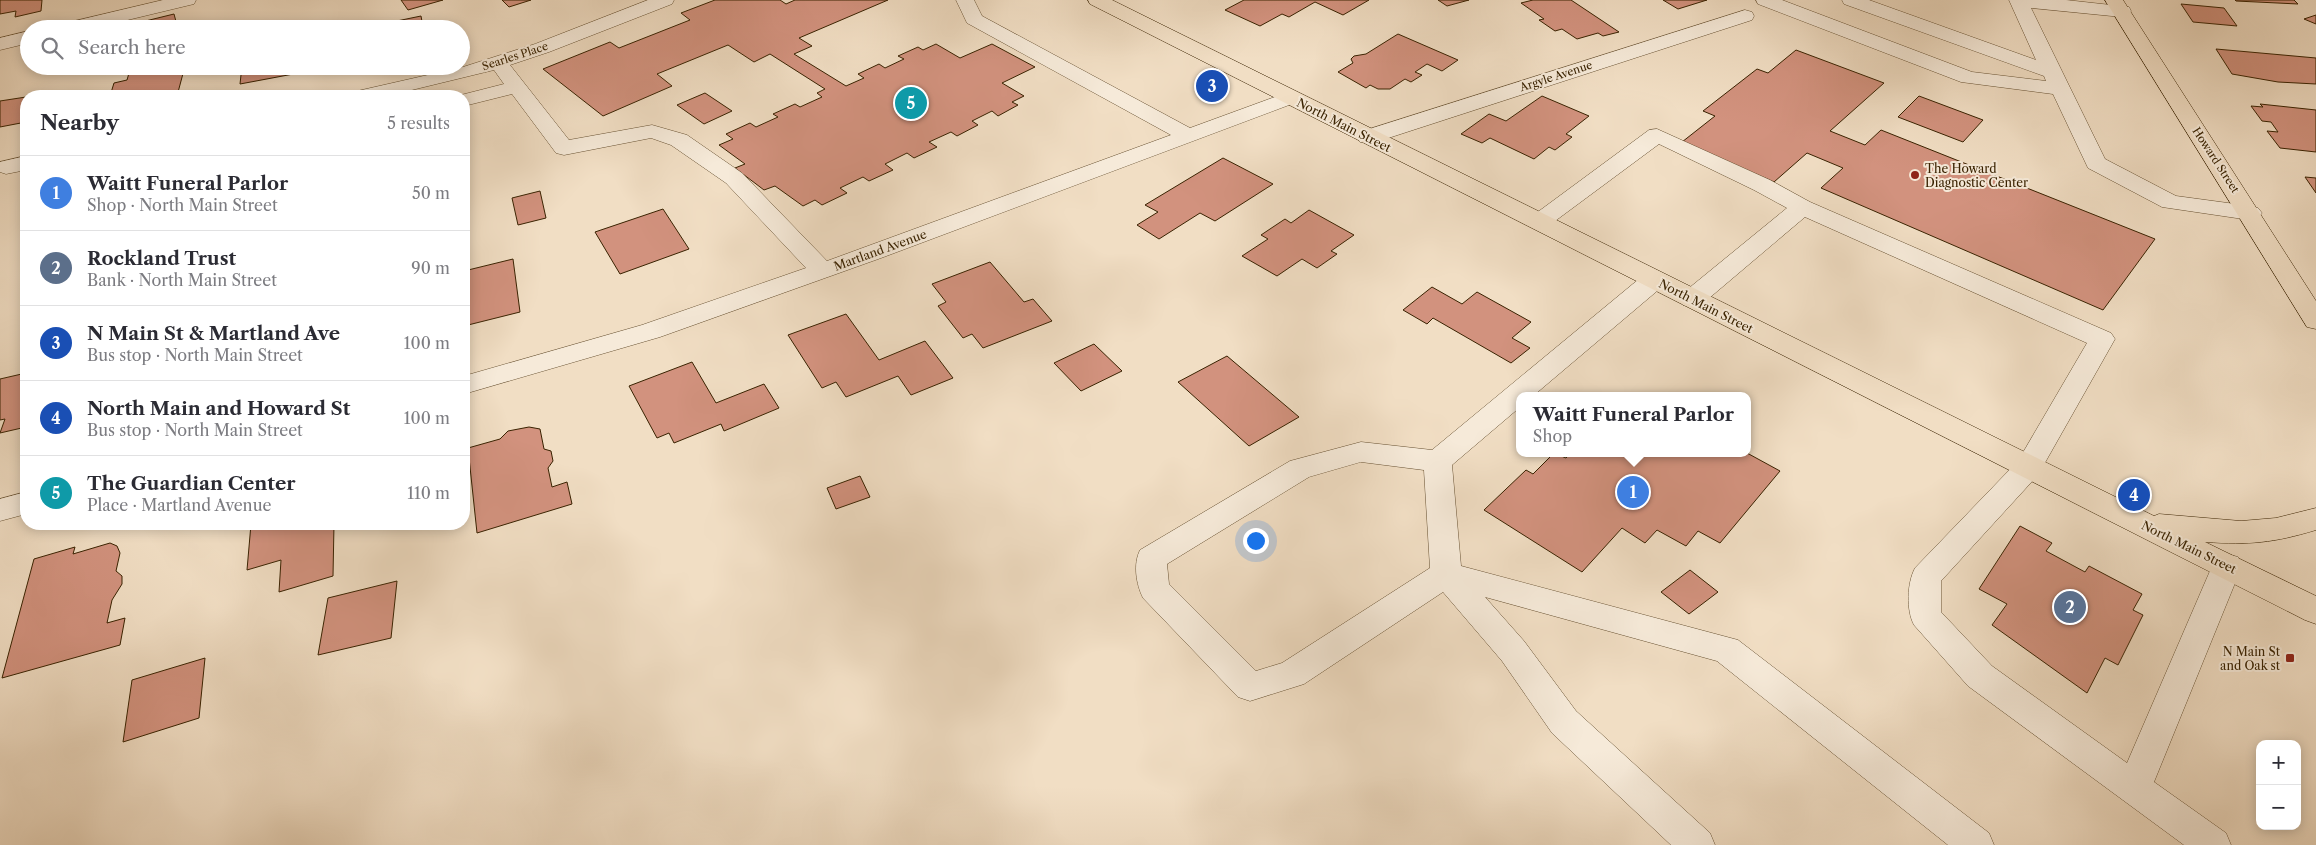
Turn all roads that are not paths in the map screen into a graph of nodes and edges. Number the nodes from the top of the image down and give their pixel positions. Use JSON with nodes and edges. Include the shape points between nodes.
{"nodes":[{"id":1,"x":187,"y":0,"type":"edge"},
{"id":2,"x":665,"y":0,"type":"edge"},
{"id":3,"x":965,"y":0,"type":"edge"},
{"id":4,"x":1097,"y":0,"type":"edge"},
{"id":5,"x":1765,"y":0,"type":"edge"},
{"id":6,"x":1850,"y":0,"type":"edge"},
{"id":7,"x":2118,"y":5,"type":"edge"},
{"id":8,"x":1745,"y":16,"type":"dead end"},
{"id":9,"x":103,"y":20,"type":"edge"},
{"id":10,"x":20,"y":39,"type":"edge"},
{"id":11,"x":0,"y":44,"type":"edge"},
{"id":12,"x":498,"y":62,"type":"junction"},
{"id":13,"x":470,"y":71,"type":"edge"},
{"id":14,"x":454,"y":75,"type":"edge"},
{"id":15,"x":2056,"y":81,"type":"junction"},
{"id":16,"x":518,"y":87,"type":"junction"},
{"id":17,"x":387,"y":90,"type":"edge"},
{"id":18,"x":1290,"y":98,"type":"junction"},
{"id":19,"x":470,"y":99,"type":"edge"},
{"id":20,"x":1189,"y":136,"type":"junction"},
{"id":21,"x":1368,"y":137,"type":"junction"},
{"id":22,"x":1802,"y":207,"type":"junction"},
{"id":23,"x":2250,"y":213,"type":"junction"},
{"id":24,"x":1539,"y":222,"type":"junction"},
{"id":25,"x":823,"y":271,"type":"junction"},
{"id":26,"x":1654,"y":280,"type":"junction"},
{"id":27,"x":1692,"y":299,"type":"junction"},
{"id":28,"x":2316,"y":321,"type":"edge"},
{"id":29,"x":470,"y":383,"type":"edge"},
{"id":30,"x":1520,"y":392,"type":"edge"},
{"id":31,"x":1516,"y":396,"type":"edge"},
{"id":32,"x":1438,"y":461,"type":"junction"},
{"id":33,"x":2028,"y":468,"type":"junction"},
{"id":34,"x":20,"y":505,"type":"edge"},
{"id":35,"x":0,"y":510,"type":"edge"},
{"id":36,"x":2316,"y":519,"type":"edge"},
{"id":37,"x":2145,"y":525,"type":"junction"},
{"id":38,"x":2227,"y":566,"type":"junction"},
{"id":39,"x":1446,"y":574,"type":"junction"},
{"id":40,"x":2316,"y":611,"type":"edge"},
{"id":41,"x":2134,"y":788,"type":"junction"},
{"id":42,"x":1697,"y":845,"type":"edge"},
{"id":43,"x":1976,"y":845,"type":"edge"},
{"id":44,"x":2213,"y":845,"type":"edge"}],
"edges":[{"from":1,"to":9,"type":"street"},
{"from":2,"to":12,"type":"street","name":"Searles Place"},
{"from":3,"to":20,"type":"street","via":[[974,19]]},
{"from":4,"to":18,"type":"main road","name":"North Main Street"},
{"from":5,"to":15,"type":"street","via":[[1968,78]]},
{"from":6,"to":15,"type":"street"},
{"from":7,"to":15,"type":"street","via":[[2018,1]]},
{"from":7,"to":23,"type":"main road","name":"Howard Street"},
{"from":8,"to":21,"type":"street","name":"Argyle Avenue"},
{"from":10,"to":11,"type":"street"},
{"from":12,"to":13,"type":"street","name":"Searles Place"},
{"from":12,"to":16,"type":"street"},
{"from":14,"to":17,"type":"street","name":"Searles Place"},
{"from":15,"to":23,"type":"street","via":[[2096,163],[2170,202]]},
{"from":16,"to":19,"type":"street"},
{"from":16,"to":25,"type":"street","via":[[564,148],[652,131],[680,140],[734,178]]},
{"from":18,"to":20,"type":"street","name":"Martland Avenue"},
{"from":18,"to":21,"type":"main road","name":"North Main Street"},
{"from":20,"to":25,"type":"street","name":"Martland Avenue"},
{"from":21,"to":24,"type":"main road","name":"North Main Street"},
{"from":22,"to":24,"type":"street","via":[[1657,135]]},
{"from":22,"to":27,"type":"street"},
{"from":22,"to":33,"type":"street","via":[[2102,338]]},
{"from":23,"to":28,"type":"main road","name":"Howard Street"},
{"from":24,"to":26,"type":"main road","name":"North Main Street"},
{"from":25,"to":29,"type":"street","name":"Martland Avenue","via":[[651,331]]},
{"from":26,"to":27,"type":"main road","name":"North Main Street"},
{"from":26,"to":30,"type":"street"},
{"from":27,"to":33,"type":"main road","name":"North Main Street"},
{"from":31,"to":32,"type":"street"},
{"from":32,"to":39,"type":"street"},
{"from":32,"to":39,"type":"street","via":[[1361,452],[1300,469],[1152,559],[1152,569],[1154,589],[1250,687],[1292,674]]},
{"from":33,"to":37,"type":"main road","name":"North Main Street"},
{"from":33,"to":41,"type":"street","via":[[1926,577],[1926,616],[1980,676]]},
{"from":34,"to":35,"type":"street"},
{"from":36,"to":37,"type":"main road","via":[[2276,530],[2241,533]]},
{"from":37,"to":38,"type":"main road","name":"North Main Street"},
{"from":38,"to":40,"type":"main road","name":"North Main Street"},
{"from":38,"to":41,"type":"street"},
{"from":39,"to":42,"type":"street","via":[[1513,651],[1564,722]]},
{"from":39,"to":43,"type":"street","via":[[1728,650]]},
{"from":41,"to":44,"type":"street"}]}
